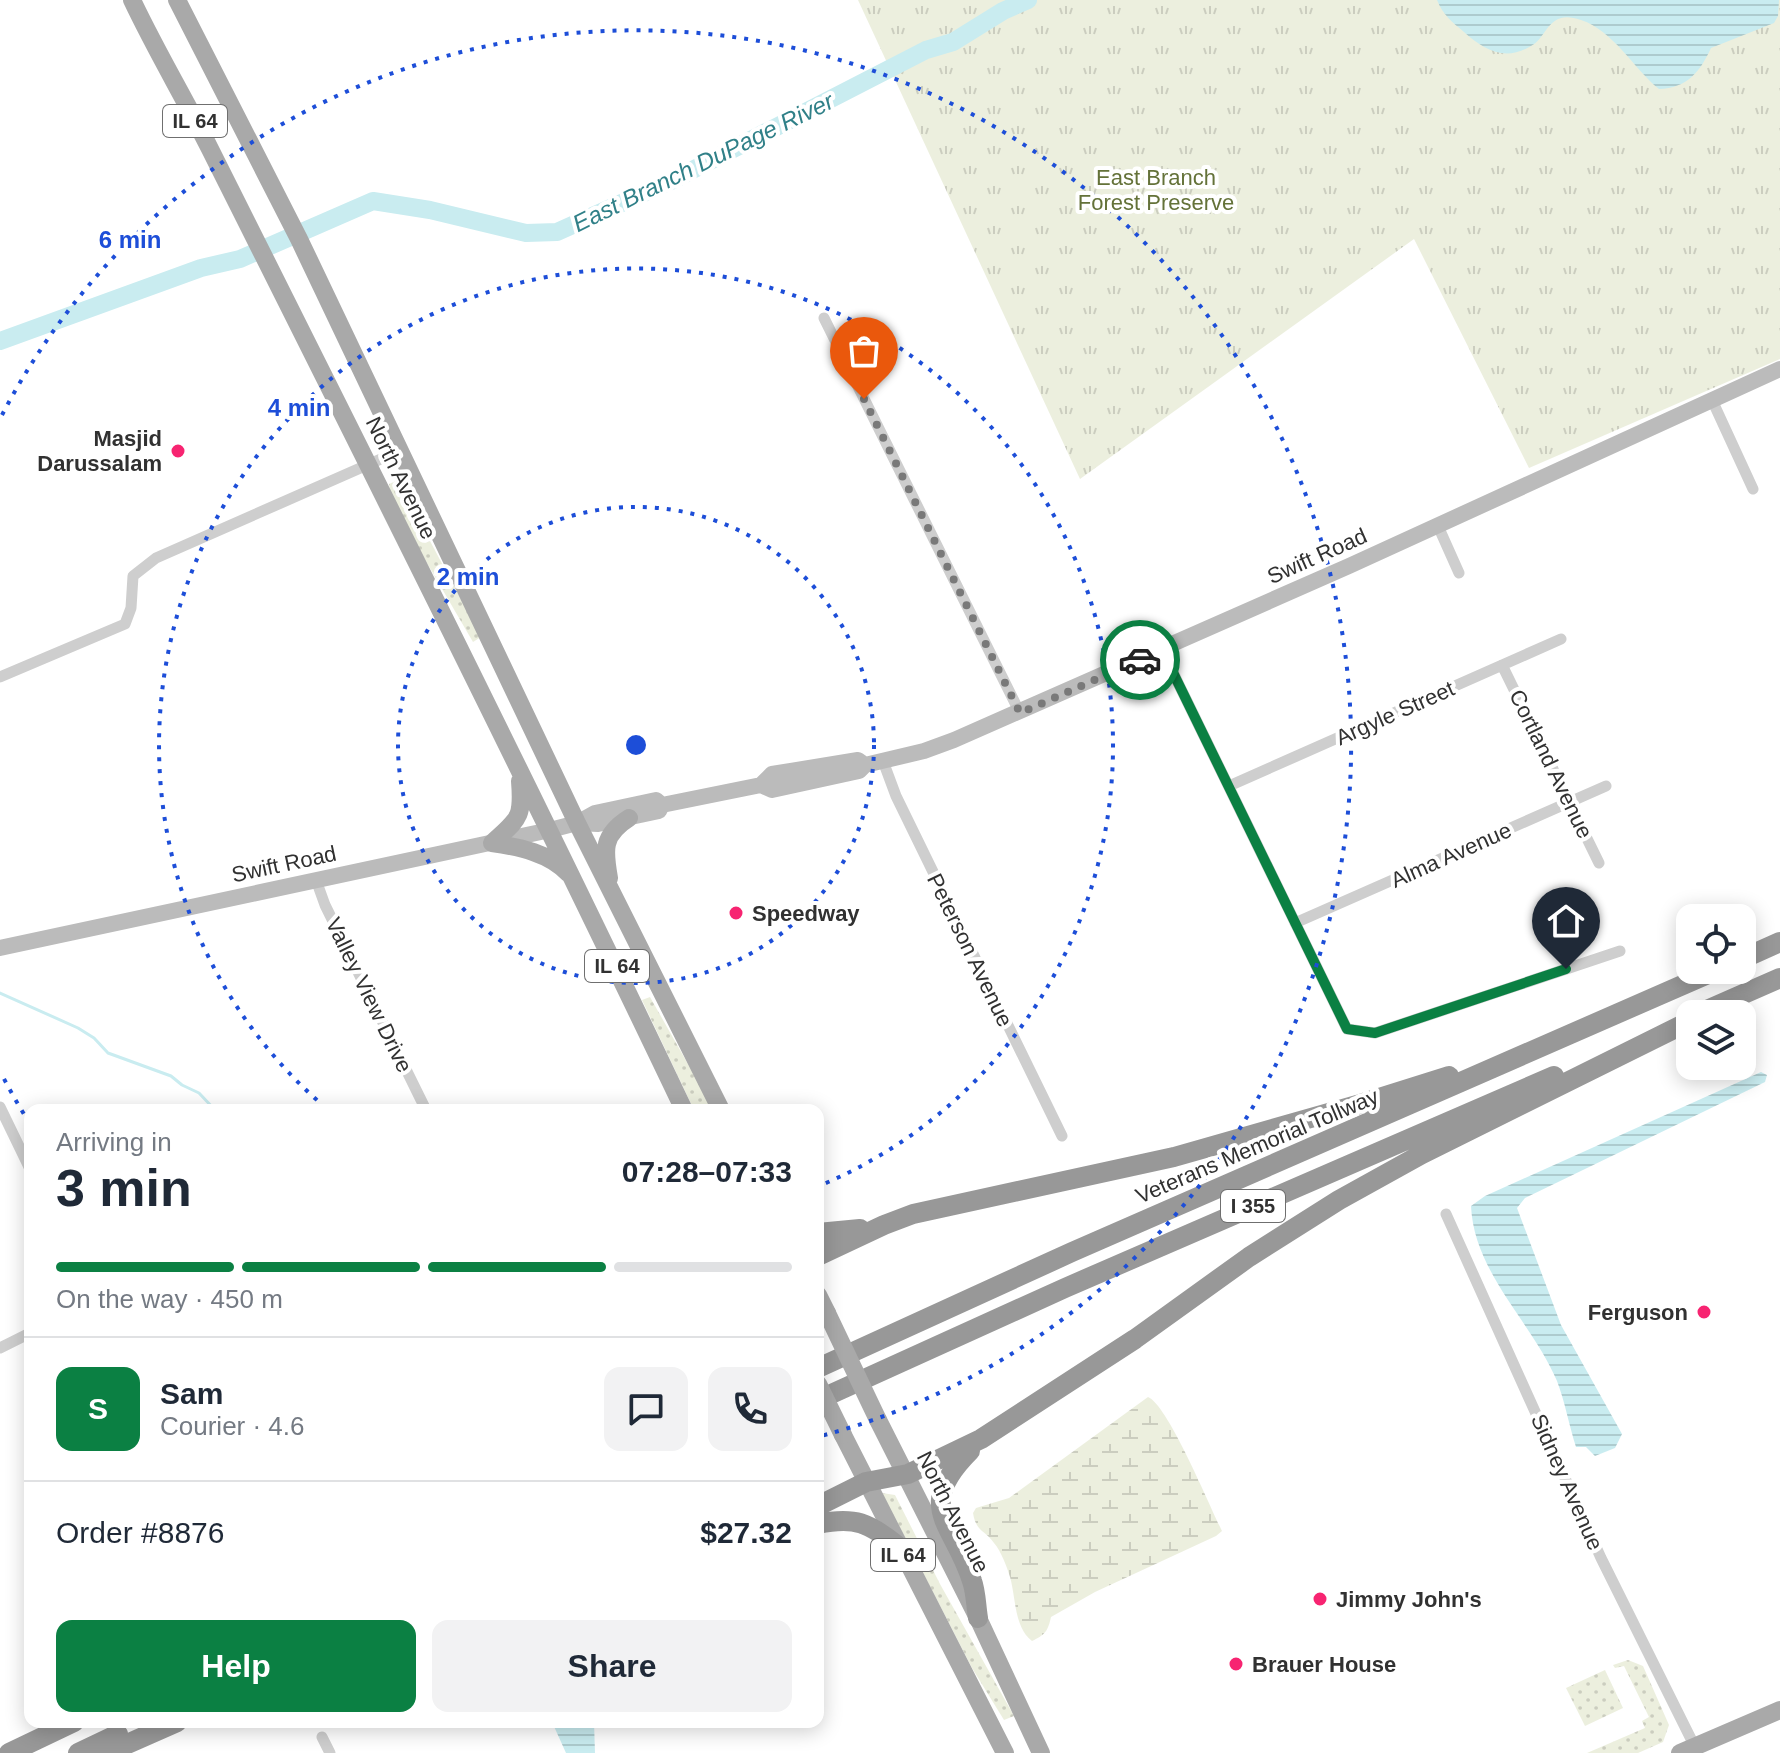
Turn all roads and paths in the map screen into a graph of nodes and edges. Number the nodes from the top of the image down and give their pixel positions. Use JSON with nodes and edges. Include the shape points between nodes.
{"nodes":[{"id":1,"x":132,"y":0,"type":"edge"},
{"id":2,"x":177,"y":0,"type":"edge"},
{"id":3,"x":824,"y":318,"type":"dead end"},
{"id":4,"x":1780,"y":369,"type":"edge"},
{"id":5,"x":1712,"y":400,"type":"junction"},
{"id":6,"x":399,"y":451,"type":"junction"},
{"id":7,"x":368,"y":467,"type":"junction"},
{"id":8,"x":1753,"y":489,"type":"dead end"},
{"id":9,"x":1438,"y":526,"type":"junction"},
{"id":10,"x":1459,"y":573,"type":"dead end"},
{"id":11,"x":1561,"y":639,"type":"dead end"},
{"id":12,"x":1162,"y":650,"type":"junction"},
{"id":13,"x":1502,"y":665,"type":"junction"},
{"id":14,"x":0,"y":677,"type":"edge"},
{"id":15,"x":1020,"y":713,"type":"junction"},
{"id":16,"x":883,"y":761,"type":"junction"},
{"id":17,"x":519,"y":770,"type":"junction"},
{"id":18,"x":1229,"y":786,"type":"junction"},
{"id":19,"x":1606,"y":786,"type":"dead end"},
{"id":20,"x":1570,"y":802,"type":"junction"},
{"id":21,"x":662,"y":805,"type":"junction"},
{"id":22,"x":629,"y":818,"type":"junction"},
{"id":23,"x":577,"y":823,"type":"junction"},
{"id":24,"x":550,"y":830,"type":"junction"},
{"id":25,"x":492,"y":843,"type":"junction"},
{"id":26,"x":1599,"y":863,"type":"dead end"},
{"id":27,"x":574,"y":879,"type":"junction"},
{"id":28,"x":316,"y":880,"type":"junction"},
{"id":29,"x":620,"y":911,"type":"junction"},
{"id":30,"x":1295,"y":923,"type":"junction"},
{"id":31,"x":1780,"y":942,"type":"edge"},
{"id":32,"x":0,"y":948,"type":"edge"},
{"id":33,"x":1620,"y":951,"type":"dead end"},
{"id":34,"x":1756,"y":953,"type":"edge"},
{"id":35,"x":1780,"y":978,"type":"edge"},
{"id":36,"x":1686,"y":984,"type":"edge"},
{"id":37,"x":1735,"y":998,"type":"junction"},
{"id":38,"x":1730,"y":1000,"type":"edge"},
{"id":39,"x":1731,"y":1000,"type":"edge"},
{"id":40,"x":1676,"y":1025,"type":"edge"},
{"id":41,"x":1676,"y":1026,"type":"edge"},
{"id":42,"x":1556,"y":1042,"type":"junction"},
{"id":43,"x":423,"y":1104,"type":"edge"},
{"id":44,"x":681,"y":1104,"type":"edge"},
{"id":45,"x":718,"y":1104,"type":"edge"},
{"id":46,"x":0,"y":1107,"type":"edge"},
{"id":47,"x":1062,"y":1136,"type":"dead end"},
{"id":48,"x":24,"y":1157,"type":"edge"},
{"id":49,"x":1446,"y":1214,"type":"dead end"},
{"id":50,"x":884,"y":1225,"type":"junction"},
{"id":51,"x":824,"y":1233,"type":"edge"},
{"id":52,"x":824,"y":1253,"type":"edge"},
{"id":53,"x":824,"y":1307,"type":"edge"},
{"id":54,"x":24,"y":1336,"type":"edge"},
{"id":55,"x":0,"y":1348,"type":"edge"},
{"id":56,"x":824,"y":1365,"type":"edge"},
{"id":57,"x":824,"y":1396,"type":"edge"},
{"id":58,"x":824,"y":1397,"type":"edge"},
{"id":59,"x":981,"y":1439,"type":"junction"},
{"id":60,"x":908,"y":1474,"type":"junction"},
{"id":61,"x":866,"y":1482,"type":"junction"},
{"id":62,"x":824,"y":1503,"type":"edge"},
{"id":63,"x":824,"y":1523,"type":"edge"},
{"id":64,"x":898,"y":1546,"type":"junction"},
{"id":65,"x":978,"y":1618,"type":"junction"},
{"id":66,"x":1780,"y":1710,"type":"edge"},
{"id":67,"x":31,"y":1728,"type":"edge"},
{"id":68,"x":61,"y":1728,"type":"edge"},
{"id":69,"x":130,"y":1728,"type":"edge"},
{"id":70,"x":163,"y":1728,"type":"edge"},
{"id":71,"x":322,"y":1737,"type":"dead end"},
{"id":72,"x":0,"y":1744,"type":"edge"},
{"id":73,"x":1688,"y":1750,"type":"edge"},
{"id":74,"x":9,"y":1753,"type":"edge"},
{"id":75,"x":78,"y":1753,"type":"edge"},
{"id":76,"x":107,"y":1753,"type":"edge"},
{"id":77,"x":330,"y":1753,"type":"edge"},
{"id":78,"x":1005,"y":1753,"type":"edge"},
{"id":79,"x":1041,"y":1753,"type":"edge"}],
"edges":[{"from":1,"to":7,"type":"main road","name":"North Avenue","number":"IL 64"},
{"from":2,"to":6,"type":"main road","name":"North Avenue","number":"IL 64"},
{"from":3,"to":15,"type":"street"},
{"from":4,"to":5,"type":"street","name":"Swift Road"},
{"from":5,"to":8,"type":"street"},
{"from":5,"to":9,"type":"street","name":"Swift Road"},
{"from":6,"to":7,"type":"street"},
{"from":6,"to":23,"type":"main road","name":"North Avenue","number":"IL 64"},
{"from":7,"to":14,"type":"street","via":[[156,558],[133,576],[125,624]]},
{"from":7,"to":17,"type":"main road","name":"North Avenue","number":"IL 64"},
{"from":9,"to":10,"type":"street"},
{"from":9,"to":12,"type":"street","name":"Swift Road"},
{"from":11,"to":13,"type":"street","name":"Argyle Street"},
{"from":12,"to":15,"type":"street","name":"Swift Road"},
{"from":12,"to":18,"type":"street"},
{"from":13,"to":18,"type":"street","name":"Argyle Street"},
{"from":13,"to":20,"type":"street","name":"Cortland Avenue"},
{"from":15,"to":16,"type":"street","name":"Swift Road","via":[[937,747]]},
{"from":16,"to":21,"type":"street","name":"Swift Road","via":[[772,790],[761,785]]},
{"from":16,"to":47,"type":"street","name":"Peterson Avenue"},
{"from":17,"to":24,"type":"main road","name":"North Avenue","number":"IL 64"},
{"from":17,"to":25,"type":"main road","via":[[520,815]]},
{"from":18,"to":30,"type":"street"},
{"from":19,"to":20,"type":"street","name":"Alma Avenue"},
{"from":20,"to":26,"type":"street","name":"Cortland Avenue"},
{"from":20,"to":30,"type":"street","name":"Alma Avenue"},
{"from":21,"to":22,"type":"street","name":"Swift Road","via":[[659,811]]},
{"from":21,"to":23,"type":"street","name":"Swift Road","via":[[656,800],[595,813]]},
{"from":22,"to":23,"type":"street","name":"Swift Road"},
{"from":22,"to":29,"type":"main road","via":[[611,832],[606,845]]},
{"from":23,"to":24,"type":"street","name":"Swift Road"},
{"from":23,"to":29,"type":"main road","name":"North Avenue","number":"IL 64"},
{"from":24,"to":25,"type":"street","name":"Swift Road"},
{"from":24,"to":27,"type":"main road","name":"North Avenue","number":"IL 64"},
{"from":25,"to":27,"type":"main road","via":[[548,857]]},
{"from":25,"to":28,"type":"street","name":"Swift Road"},
{"from":27,"to":44,"type":"main road","name":"North Avenue","number":"IL 64"},
{"from":28,"to":32,"type":"street","name":"Swift Road"},
{"from":28,"to":43,"type":"street","name":"Valley View Drive"},
{"from":29,"to":45,"type":"main road","name":"North Avenue","number":"IL 64"},
{"from":30,"to":33,"type":"street","via":[[1347,1029],[1363,1033]]},
{"from":31,"to":34,"type":"highway"},
{"from":35,"to":37,"type":"highway"},
{"from":36,"to":42,"type":"highway","name":"Veterans Memorial Tollway","number":"I 355"},
{"from":37,"to":38,"type":"highway"},
{"from":37,"to":39,"type":"highway"},
{"from":40,"to":58,"type":"highway","number":"I 355"},
{"from":41,"to":59,"type":"highway","via":[[1339,1200]]},
{"from":42,"to":50,"type":"highway","via":[[1174,1157],[913,1214]]},
{"from":42,"to":56,"type":"highway","name":"Veterans Memorial Tollway","number":"I 355"},
{"from":46,"to":48,"type":"street"},
{"from":49,"to":73,"type":"street","name":"Sidney Avenue"},
{"from":50,"to":51,"type":"highway"},
{"from":50,"to":52,"type":"highway"},
{"from":53,"to":60,"type":"main road","name":"North Avenue","number":"IL 64","bridge":true},
{"from":54,"to":55,"type":"street"},
{"from":57,"to":61,"type":"main road","number":"IL 64","bridge":true},
{"from":59,"to":60,"type":"highway"},
{"from":59,"to":65,"type":"highway","via":[[952,1470],[941,1509],[972,1580]]},
{"from":60,"to":61,"type":"highway"},
{"from":60,"to":65,"type":"main road","name":"North Avenue","number":"IL 64"},
{"from":61,"to":62,"type":"highway"},
{"from":61,"to":64,"type":"main road","number":"IL 64"},
{"from":63,"to":64,"type":"highway","via":[[868,1524]]},
{"from":64,"to":78,"type":"main road","number":"IL 64"},
{"from":65,"to":79,"type":"main road","name":"North Avenue","number":"IL 64"},
{"from":66,"to":73,"type":"main road"},
{"from":67,"to":72,"type":"highway"},
{"from":68,"to":74,"type":"highway"},
{"from":69,"to":75,"type":"highway"},
{"from":70,"to":76,"type":"highway"},
{"from":71,"to":77,"type":"street"}]}
